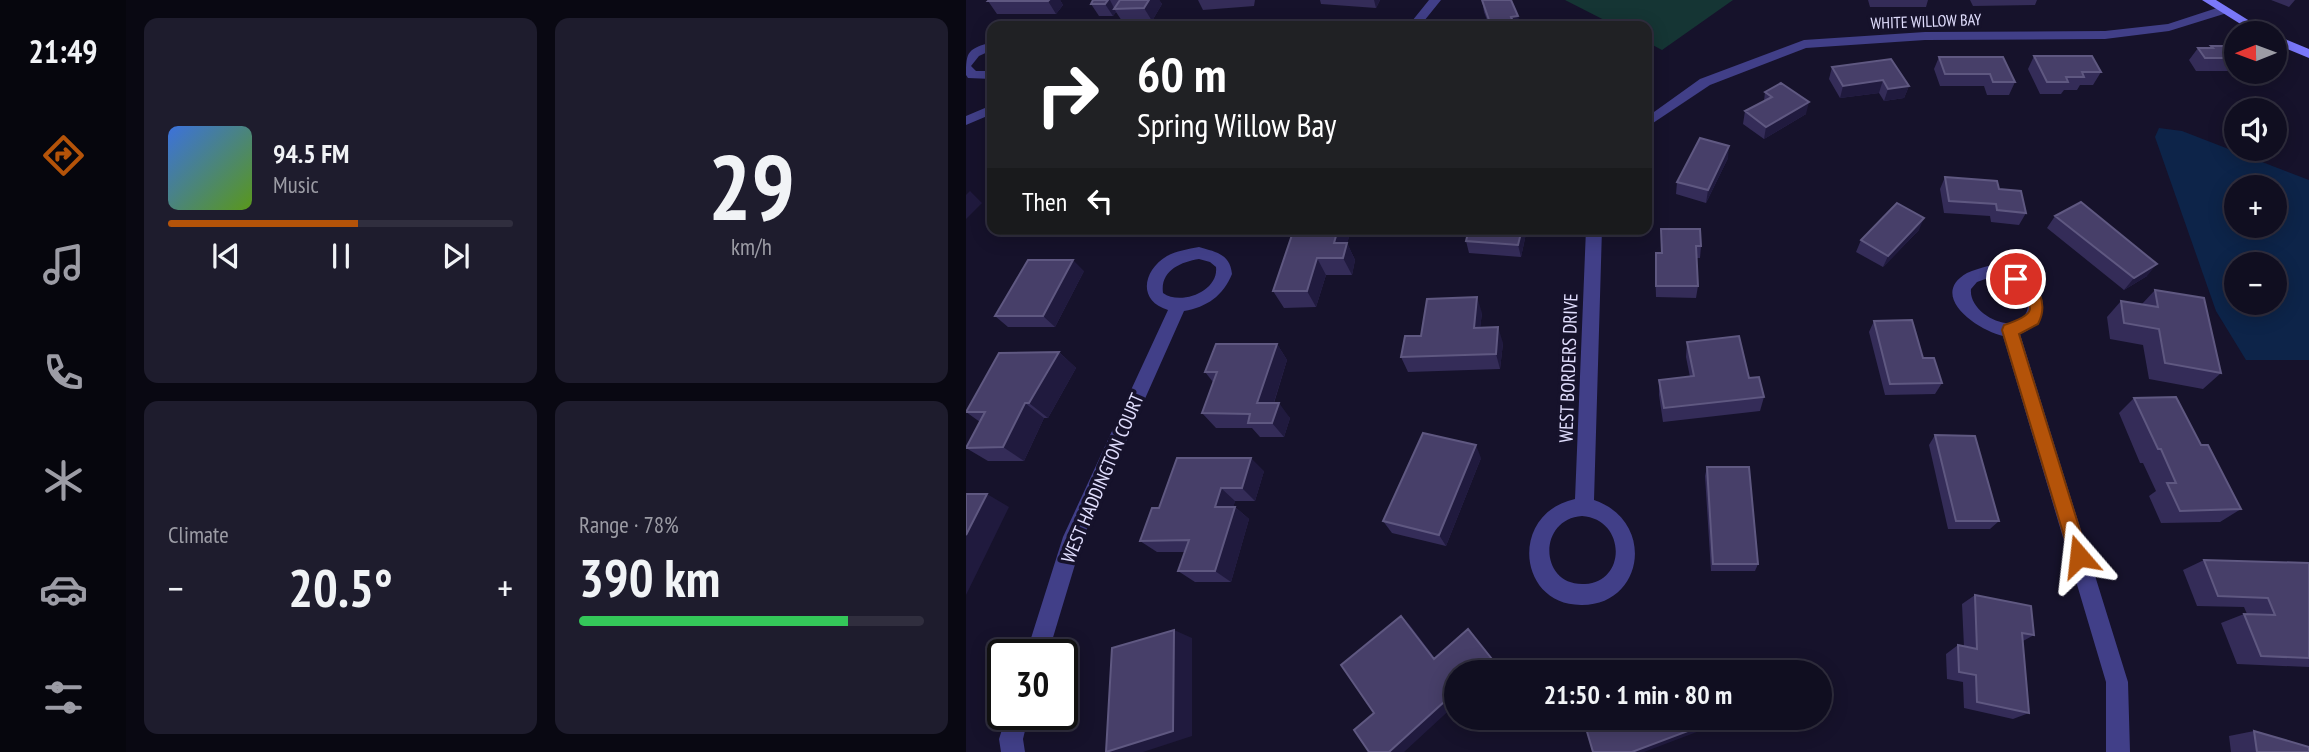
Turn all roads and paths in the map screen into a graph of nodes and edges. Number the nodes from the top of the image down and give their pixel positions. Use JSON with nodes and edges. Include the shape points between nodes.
{"nodes":[{"id":1,"x":1435,"y":0,"type":"edge"},
{"id":2,"x":2207,"y":0,"type":"edge"},
{"id":3,"x":2223,"y":10,"type":"junction"},
{"id":4,"x":1418,"y":21,"type":"edge"},
{"id":5,"x":2242,"y":21,"type":"edge"},
{"id":6,"x":2287,"y":44,"type":"edge"},
{"id":7,"x":987,"y":48,"type":"edge"},
{"id":8,"x":2309,"y":54,"type":"edge"},
{"id":9,"x":966,"y":66,"type":"edge"},
{"id":10,"x":987,"y":75,"type":"edge"},
{"id":11,"x":987,"y":111,"type":"edge"},
{"id":12,"x":1652,"y":120,"type":"edge"},
{"id":13,"x":966,"y":121,"type":"edge"},
{"id":14,"x":1594,"y":235,"type":"edge"},
{"id":15,"x":1178,"y":306,"type":"dead end"},
{"id":16,"x":2010,"y":330,"type":"junction"},
{"id":17,"x":1584,"y":508,"type":"junction"},
{"id":18,"x":1042,"y":639,"type":"edge"},
{"id":19,"x":1014,"y":730,"type":"edge"},
{"id":20,"x":1013,"y":752,"type":"edge"},
{"id":21,"x":2118,"y":752,"type":"edge"}],
"edges":[{"from":1,"to":4,"type":"street"},
{"from":2,"to":3,"type":"main road"},
{"from":3,"to":5,"type":"main road"},
{"from":3,"to":12,"type":"street","name":"WHITE WILLOW BAY","via":[[2169,27],[2105,35],[1925,36],[1804,44],[1706,82]]},
{"from":6,"to":8,"type":"main road"},
{"from":7,"to":9,"type":"street"},
{"from":9,"to":10,"type":"street","via":[[973,75]]},
{"from":11,"to":13,"type":"street"},
{"from":14,"to":17,"type":"street","name":"WEST BORDERS DRIVE"},
{"from":15,"to":18,"type":"street","name":"WEST HADDINGTON COURT","via":[[1073,537]]},
{"from":16,"to":16,"type":"street","via":[[2033,320],[2035,299],[2028,288],[2002,273],[1975,274],[1961,290],[1962,301],[1987,325]]},
{"from":16,"to":21,"type":"street","via":[[2117,682]]},
{"from":17,"to":17,"type":"street","via":[[1552,519],[1537,550],[1539,567],[1548,582],[1563,592],[1580,595],[1614,581],[1624,567],[1627,550],[1624,533],[1615,520],[1600,510]]},
{"from":19,"to":20,"type":"street"}]}
